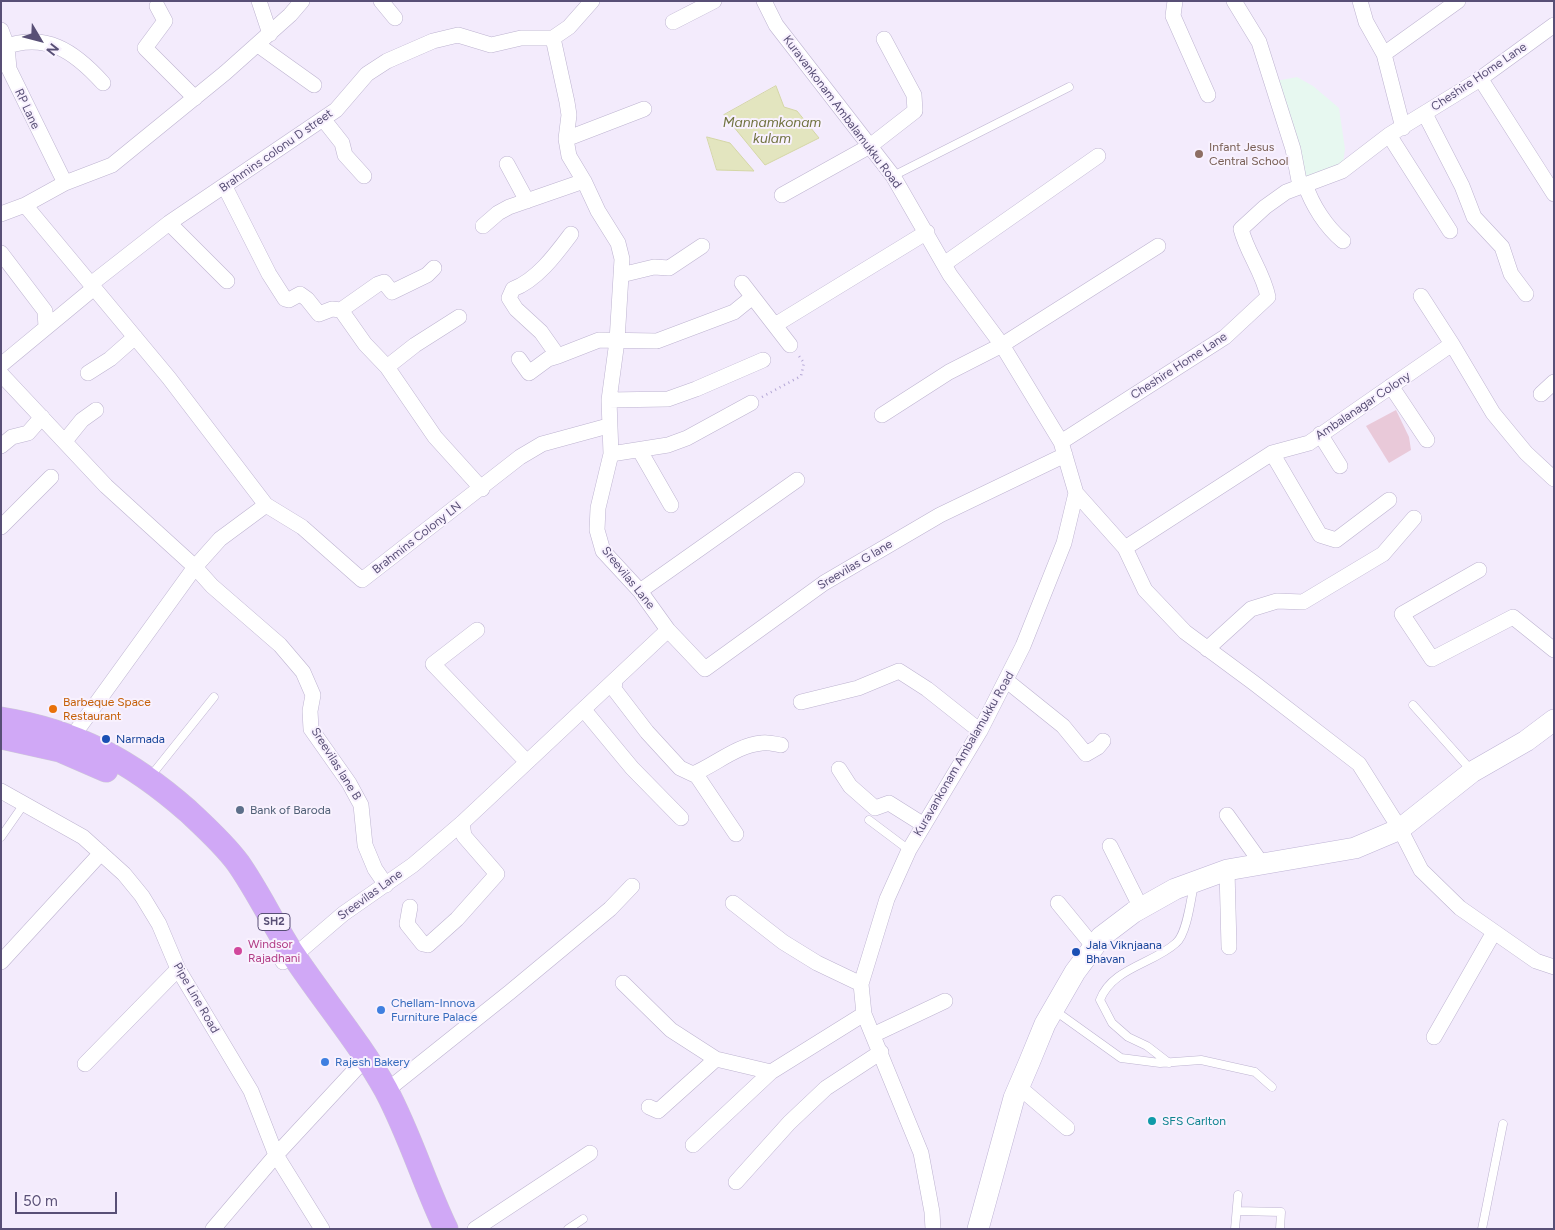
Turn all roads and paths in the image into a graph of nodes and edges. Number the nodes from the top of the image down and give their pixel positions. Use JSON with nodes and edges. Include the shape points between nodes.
{"nodes":[{"id":1,"x":259,"y":1,"type":"edge"},
{"id":2,"x":302,"y":1,"type":"edge"},
{"id":3,"x":381,"y":1,"type":"edge"},
{"id":4,"x":592,"y":1,"type":"edge"},
{"id":5,"x":714,"y":1,"type":"edge"},
{"id":6,"x":764,"y":1,"type":"edge"},
{"id":7,"x":1175,"y":1,"type":"edge"},
{"id":8,"x":1234,"y":1,"type":"edge"},
{"id":9,"x":1360,"y":1,"type":"edge"},
{"id":10,"x":1458,"y":1,"type":"edge"},
{"id":11,"x":156,"y":3,"type":"edge"},
{"id":12,"x":395,"y":18,"type":"dead end"},
{"id":13,"x":673,"y":22,"type":"dead end"},
{"id":14,"x":1553,"y":26,"type":"edge"},
{"id":15,"x":1,"y":30,"type":"edge"},
{"id":16,"x":270,"y":34,"type":"junction"},
{"id":17,"x":554,"y":38,"type":"junction"},
{"id":18,"x":884,"y":39,"type":"dead end"},
{"id":19,"x":258,"y":45,"type":"junction"},
{"id":20,"x":4,"y":47,"type":"edge"},
{"id":21,"x":1384,"y":54,"type":"junction"},
{"id":22,"x":1480,"y":78,"type":"junction"},
{"id":23,"x":103,"y":83,"type":"dead end"},
{"id":24,"x":314,"y":85,"type":"dead end"},
{"id":25,"x":1069,"y":87,"type":"dead end"},
{"id":26,"x":1208,"y":95,"type":"dead end"},
{"id":27,"x":195,"y":98,"type":"junction"},
{"id":28,"x":644,"y":109,"type":"dead end"},
{"id":29,"x":1425,"y":114,"type":"junction"},
{"id":30,"x":323,"y":119,"type":"junction"},
{"id":31,"x":1403,"y":128,"type":"junction"},
{"id":32,"x":1389,"y":135,"type":"junction"},
{"id":33,"x":566,"y":139,"type":"junction"},
{"id":34,"x":870,"y":146,"type":"junction"},
{"id":35,"x":1098,"y":156,"type":"dead end"},
{"id":36,"x":507,"y":164,"type":"dead end"},
{"id":37,"x":364,"y":176,"type":"dead end"},
{"id":38,"x":893,"y":176,"type":"junction"},
{"id":39,"x":584,"y":181,"type":"junction"},
{"id":40,"x":65,"y":183,"type":"junction"},
{"id":41,"x":1303,"y":185,"type":"junction"},
{"id":42,"x":225,"y":187,"type":"junction"},
{"id":43,"x":1554,"y":194,"type":"edge"},
{"id":44,"x":782,"y":195,"type":"dead end"},
{"id":45,"x":527,"y":201,"type":"junction"},
{"id":46,"x":25,"y":205,"type":"junction"},
{"id":47,"x":1,"y":214,"type":"edge"},
{"id":48,"x":168,"y":223,"type":"junction"},
{"id":49,"x":483,"y":226,"type":"dead end"},
{"id":50,"x":1450,"y":231,"type":"dead end"},
{"id":51,"x":927,"y":232,"type":"junction"},
{"id":52,"x":571,"y":234,"type":"dead end"},
{"id":53,"x":1343,"y":241,"type":"dead end"},
{"id":54,"x":702,"y":246,"type":"dead end"},
{"id":55,"x":1158,"y":246,"type":"dead end"},
{"id":56,"x":1,"y":253,"type":"edge"},
{"id":57,"x":944,"y":264,"type":"junction"},
{"id":58,"x":434,"y":268,"type":"dead end"},
{"id":59,"x":621,"y":275,"type":"junction"},
{"id":60,"x":227,"y":281,"type":"dead end"},
{"id":61,"x":742,"y":283,"type":"dead end"},
{"id":62,"x":92,"y":286,"type":"junction"},
{"id":63,"x":1526,"y":294,"type":"dead end"},
{"id":64,"x":1421,"y":296,"type":"dead end"},
{"id":65,"x":750,"y":300,"type":"dead end"},
{"id":66,"x":340,"y":310,"type":"junction"},
{"id":67,"x":459,"y":317,"type":"dead end"},
{"id":68,"x":775,"y":324,"type":"junction"},
{"id":69,"x":46,"y":327,"type":"junction"},
{"id":70,"x":135,"y":337,"type":"junction"},
{"id":71,"x":617,"y":342,"type":"junction"},
{"id":72,"x":1452,"y":344,"type":"junction"},
{"id":73,"x":790,"y":345,"type":"joint"},
{"id":74,"x":1002,"y":345,"type":"junction"},
{"id":75,"x":558,"y":356,"type":"junction"},
{"id":76,"x":518,"y":358,"type":"dead end"},
{"id":77,"x":763,"y":360,"type":"dead end"},
{"id":78,"x":1,"y":365,"type":"edge"},
{"id":79,"x":387,"y":367,"type":"junction"},
{"id":80,"x":88,"y":373,"type":"dead end"},
{"id":81,"x":1,"y":374,"type":"edge"},
{"id":82,"x":1554,"y":382,"type":"edge"},
{"id":83,"x":1391,"y":386,"type":"junction"},
{"id":84,"x":1541,"y":394,"type":"dead end"},
{"id":85,"x":609,"y":400,"type":"junction"},
{"id":86,"x":751,"y":403,"type":"joint"},
{"id":87,"x":96,"y":410,"type":"dead end"},
{"id":88,"x":882,"y":415,"type":"dead end"},
{"id":89,"x":42,"y":416,"type":"junction"},
{"id":90,"x":608,"y":426,"type":"junction"},
{"id":91,"x":1320,"y":434,"type":"junction"},
{"id":92,"x":1427,"y":440,"type":"dead end"},
{"id":93,"x":65,"y":441,"type":"junction"},
{"id":94,"x":1,"y":446,"type":"edge"},
{"id":95,"x":1063,"y":448,"type":"junction"},
{"id":96,"x":640,"y":451,"type":"junction"},
{"id":97,"x":1272,"y":453,"type":"junction"},
{"id":98,"x":612,"y":454,"type":"junction"},
{"id":99,"x":1340,"y":466,"type":"dead end"},
{"id":100,"x":51,"y":477,"type":"dead end"},
{"id":101,"x":1554,"y":479,"type":"edge"},
{"id":102,"x":797,"y":480,"type":"dead end"},
{"id":103,"x":482,"y":489,"type":"junction"},
{"id":104,"x":1076,"y":493,"type":"junction"},
{"id":105,"x":1389,"y":500,"type":"dead end"},
{"id":106,"x":266,"y":505,"type":"junction"},
{"id":107,"x":671,"y":505,"type":"dead end"},
{"id":108,"x":1414,"y":518,"type":"dead end"},
{"id":109,"x":1,"y":527,"type":"edge"},
{"id":110,"x":1125,"y":548,"type":"junction"},
{"id":111,"x":195,"y":567,"type":"junction"},
{"id":112,"x":1479,"y":570,"type":"dead end"},
{"id":113,"x":640,"y":591,"type":"junction"},
{"id":114,"x":476,"y":630,"type":"dead end"},
{"id":115,"x":668,"y":630,"type":"junction"},
{"id":116,"x":1208,"y":649,"type":"junction"},
{"id":117,"x":1554,"y":650,"type":"edge"},
{"id":118,"x":615,"y":681,"type":"junction"},
{"id":119,"x":1007,"y":681,"type":"junction"},
{"id":120,"x":214,"y":698,"type":"dead end"},
{"id":121,"x":800,"y":702,"type":"dead end"},
{"id":122,"x":1412,"y":705,"type":"dead end"},
{"id":123,"x":584,"y":710,"type":"junction"},
{"id":124,"x":1,"y":719,"type":"edge"},
{"id":125,"x":1554,"y":720,"type":"edge"},
{"id":126,"x":980,"y":731,"type":"junction"},
{"id":127,"x":1,"y":737,"type":"edge"},
{"id":128,"x":1103,"y":741,"type":"dead end"},
{"id":129,"x":68,"y":744,"type":"junction"},
{"id":130,"x":781,"y":745,"type":"dead end"},
{"id":131,"x":527,"y":762,"type":"junction"},
{"id":132,"x":839,"y":770,"type":"dead end"},
{"id":133,"x":1472,"y":772,"type":"junction"},
{"id":134,"x":694,"y":774,"type":"junction"},
{"id":135,"x":148,"y":779,"type":"junction"},
{"id":136,"x":1,"y":791,"type":"edge"},
{"id":137,"x":24,"y":804,"type":"junction"},
{"id":138,"x":1227,"y":815,"type":"dead end"},
{"id":139,"x":681,"y":818,"type":"dead end"},
{"id":140,"x":869,"y":820,"type":"dead end"},
{"id":141,"x":462,"y":823,"type":"junction"},
{"id":142,"x":924,"y":826,"type":"junction"},
{"id":143,"x":1400,"y":829,"type":"junction"},
{"id":144,"x":736,"y":834,"type":"dead end"},
{"id":145,"x":1,"y":837,"type":"edge"},
{"id":146,"x":1110,"y":846,"type":"dead end"},
{"id":147,"x":909,"y":850,"type":"junction"},
{"id":148,"x":101,"y":853,"type":"junction"},
{"id":149,"x":1262,"y":864,"type":"junction"},
{"id":150,"x":1227,"y":870,"type":"junction"},
{"id":151,"x":1194,"y":882,"type":"junction"},
{"id":152,"x":386,"y":885,"type":"junction"},
{"id":153,"x":632,"y":886,"type":"dead end"},
{"id":154,"x":733,"y":902,"type":"dead end"},
{"id":155,"x":1058,"y":903,"type":"dead end"},
{"id":156,"x":410,"y":907,"type":"dead end"},
{"id":157,"x":1141,"y":908,"type":"junction"},
{"id":158,"x":1494,"y":932,"type":"junction"},
{"id":159,"x":1094,"y":946,"type":"junction"},
{"id":160,"x":1229,"y":947,"type":"dead end"},
{"id":161,"x":288,"y":959,"type":"junction"},
{"id":162,"x":1,"y":962,"type":"edge"},
{"id":163,"x":1554,"y":967,"type":"edge"},
{"id":164,"x":178,"y":968,"type":"junction"},
{"id":165,"x":623,"y":983,"type":"dead end"},
{"id":166,"x":861,"y":984,"type":"junction"},
{"id":167,"x":945,"y":1001,"type":"dead end"},
{"id":168,"x":1053,"y":1010,"type":"junction"},
{"id":169,"x":864,"y":1014,"type":"junction"},
{"id":170,"x":873,"y":1035,"type":"junction"},
{"id":171,"x":1434,"y":1037,"type":"dead end"},
{"id":172,"x":881,"y":1052,"type":"junction"},
{"id":173,"x":716,"y":1059,"type":"junction"},
{"id":174,"x":361,"y":1062,"type":"junction"},
{"id":175,"x":1169,"y":1063,"type":"junction"},
{"id":176,"x":85,"y":1064,"type":"dead end"},
{"id":177,"x":771,"y":1072,"type":"junction"},
{"id":178,"x":1019,"y":1086,"type":"junction"},
{"id":179,"x":1272,"y":1087,"type":"dead end"},
{"id":180,"x":386,"y":1091,"type":"junction"},
{"id":181,"x":649,"y":1107,"type":"dead end"},
{"id":182,"x":1502,"y":1124,"type":"dead end"},
{"id":183,"x":1066,"y":1128,"type":"dead end"},
{"id":184,"x":692,"y":1145,"type":"dead end"},
{"id":185,"x":590,"y":1153,"type":"dead end"},
{"id":186,"x":276,"y":1155,"type":"junction"},
{"id":187,"x":736,"y":1182,"type":"dead end"},
{"id":188,"x":1238,"y":1195,"type":"dead end"},
{"id":189,"x":1237,"y":1211,"type":"junction"},
{"id":190,"x":583,"y":1219,"type":"dead end"},
{"id":191,"x":213,"y":1229,"type":"edge"},
{"id":192,"x":322,"y":1229,"type":"edge"},
{"id":193,"x":430,"y":1229,"type":"edge"},
{"id":194,"x":446,"y":1229,"type":"edge"},
{"id":195,"x":475,"y":1229,"type":"edge"},
{"id":196,"x":568,"y":1229,"type":"edge"},
{"id":197,"x":933,"y":1229,"type":"edge"},
{"id":198,"x":978,"y":1229,"type":"edge"},
{"id":199,"x":1235,"y":1229,"type":"edge"},
{"id":200,"x":1280,"y":1229,"type":"edge"},
{"id":201,"x":1482,"y":1229,"type":"edge"}],
"edges":[{"from":1,"to":16,"type":"street"},
{"from":2,"to":16,"type":"street"},
{"from":3,"to":12,"type":"street"},
{"from":4,"to":17,"type":"street"},
{"from":5,"to":13,"type":"street"},
{"from":6,"to":34,"type":"street","name":"Kuravankonam Ambalamukku Road","via":[[776,26]]},
{"from":7,"to":26,"type":"street","via":[[1174,16]]},
{"from":8,"to":41,"type":"street","via":[[1258,42]]},
{"from":9,"to":21,"type":"street","via":[[1366,22]]},
{"from":10,"to":21,"type":"street"},
{"from":11,"to":27,"type":"street","via":[[165,20],[145,48]]},
{"from":14,"to":22,"type":"street","name":"Cheshire Home Lane"},
{"from":15,"to":20,"type":"street","name":"RP Lane"},
{"from":16,"to":19,"type":"street"},
{"from":17,"to":30,"type":"street","name":"Brahmins colonu D street","via":[[521,38],[491,44],[458,35],[433,41],[402,53],[368,74],[336,110]]},
{"from":17,"to":33,"type":"street","name":"Sreevilas Lane","via":[[569,115]]},
{"from":18,"to":34,"type":"street","via":[[914,95],[915,111]]},
{"from":19,"to":24,"type":"street"},
{"from":19,"to":27,"type":"street"},
{"from":20,"to":23,"type":"street","via":[[44,41],[84,63]]},
{"from":20,"to":40,"type":"street","name":"RP Lane","via":[[9,69]]},
{"from":21,"to":31,"type":"street"},
{"from":22,"to":29,"type":"street","name":"Cheshire Home Lane"},
{"from":22,"to":43,"type":"street"},
{"from":25,"to":38,"type":"lane"},
{"from":27,"to":40,"type":"street","via":[[112,165]]},
{"from":28,"to":33,"type":"street"},
{"from":29,"to":31,"type":"street","name":"Cheshire Home Lane"},
{"from":29,"to":63,"type":"street","via":[[1474,216],[1502,247],[1511,274]]},
{"from":30,"to":37,"type":"street","via":[[342,142],[345,155]]},
{"from":30,"to":42,"type":"street","name":"Brahmins colonu D street"},
{"from":31,"to":32,"type":"street","name":"Cheshire Home Lane"},
{"from":32,"to":41,"type":"street","name":"Cheshire Home Lane","via":[[1342,171]]},
{"from":32,"to":50,"type":"street"},
{"from":33,"to":39,"type":"street","name":"Sreevilas Lane","via":[[569,156]]},
{"from":34,"to":38,"type":"street","name":"Kuravankonam Ambalamukku Road"},
{"from":34,"to":44,"type":"street"},
{"from":35,"to":57,"type":"street"},
{"from":36,"to":45,"type":"street"},
{"from":38,"to":51,"type":"street","name":"Kuravankonam Ambalamukku Road"},
{"from":39,"to":45,"type":"street"},
{"from":39,"to":59,"type":"street","name":"Sreevilas Lane","via":[[618,243]]},
{"from":40,"to":46,"type":"street"},
{"from":41,"to":53,"type":"street","via":[[1331,229]]},
{"from":41,"to":95,"type":"street","name":"Cheshire Home Lane","via":[[1265,206],[1241,229],[1246,247],[1266,284],[1268,297],[1225,337]]},
{"from":42,"to":48,"type":"street","name":"Brahmins colonu D street"},
{"from":42,"to":66,"type":"street","via":[[285,299],[300,294],[319,314]]},
{"from":45,"to":49,"type":"street","via":[[498,213]]},
{"from":46,"to":47,"type":"street"},
{"from":46,"to":62,"type":"street"},
{"from":48,"to":60,"type":"street"},
{"from":48,"to":62,"type":"street","name":"Brahmins colonu D street"},
{"from":51,"to":57,"type":"street","name":"Kuravankonam Ambalamukku Road"},
{"from":51,"to":68,"type":"street"},
{"from":52,"to":75,"type":"street","via":[[523,286],[512,290],[509,298],[541,332]]},
{"from":54,"to":59,"type":"street","via":[[669,268],[654,267]]},
{"from":55,"to":74,"type":"street"},
{"from":56,"to":69,"type":"street","via":[[45,311]]},
{"from":57,"to":74,"type":"street","name":"Kuravankonam Ambalamukku Road"},
{"from":58,"to":66,"type":"street","via":[[427,275],[392,292],[384,282],[378,284]]},
{"from":59,"to":71,"type":"street","name":"Sreevilas Lane"},
{"from":61,"to":68,"type":"street"},
{"from":62,"to":69,"type":"street","name":"Brahmins colonu D street"},
{"from":62,"to":70,"type":"street"},
{"from":64,"to":72,"type":"street"},
{"from":65,"to":71,"type":"street","via":[[734,312],[658,341]]},
{"from":66,"to":79,"type":"street"},
{"from":67,"to":79,"type":"street"},
{"from":68,"to":73,"type":"street"},
{"from":69,"to":78,"type":"street","name":"Brahmins colonu D street"},
{"from":70,"to":80,"type":"street"},
{"from":70,"to":106,"type":"street"},
{"from":71,"to":75,"type":"street","via":[[599,340]]},
{"from":71,"to":85,"type":"street","name":"Sreevilas Lane"},
{"from":72,"to":83,"type":"street","name":"Ambalanagar Colony"},
{"from":72,"to":101,"type":"street","via":[[1493,413],[1526,453]]},
{"from":73,"to":86,"type":"path","via":[[804,363],[801,376]]},
{"from":74,"to":88,"type":"street","via":[[949,372]]},
{"from":74,"to":95,"type":"street","name":"Kuravankonam Ambalamukku Road"},
{"from":75,"to":76,"type":"street","via":[[529,373]]},
{"from":77,"to":85,"type":"street","via":[[668,399]]},
{"from":79,"to":103,"type":"street","via":[[435,438]]},
{"from":81,"to":89,"type":"street","name":"Sreevilas lane B"},
{"from":82,"to":84,"type":"street"},
{"from":83,"to":91,"type":"street","name":"Ambalanagar Colony"},
{"from":83,"to":92,"type":"street"},
{"from":85,"to":90,"type":"street","name":"Sreevilas Lane"},
{"from":86,"to":96,"type":"street","via":[[687,438]]},
{"from":87,"to":93,"type":"street","via":[[82,420]]},
{"from":89,"to":93,"type":"street","name":"Sreevilas lane B"},
{"from":89,"to":94,"type":"street","via":[[28,433],[12,437]]},
{"from":90,"to":98,"type":"street","name":"Sreevilas Lane"},
{"from":90,"to":103,"type":"street","name":"Brahmins Colony LN","via":[[542,444],[520,457]]},
{"from":91,"to":97,"type":"street","name":"Ambalanagar Colony","via":[[1309,443]]},
{"from":91,"to":99,"type":"street"},
{"from":93,"to":111,"type":"street","name":"Sreevilas lane B","via":[[106,486]]},
{"from":95,"to":104,"type":"street","name":"Kuravankonam Ambalamukku Road"},
{"from":95,"to":115,"type":"street","name":"Sreevilas G lane","via":[[824,583],[705,669]]},
{"from":96,"to":98,"type":"street"},
{"from":96,"to":107,"type":"street"},
{"from":97,"to":105,"type":"street","via":[[1320,535],[1336,540]]},
{"from":97,"to":110,"type":"street","name":"Ambalanagar Colony"},
{"from":98,"to":113,"type":"street","name":"Sreevilas Lane","via":[[598,508],[597,530],[603,550]]},
{"from":100,"to":109,"type":"street"},
{"from":102,"to":113,"type":"street"},
{"from":103,"to":106,"type":"street","name":"Brahmins Colony LN","via":[[362,580],[302,527]]},
{"from":104,"to":110,"type":"street"},
{"from":104,"to":119,"type":"street","name":"Kuravankonam Ambalamukku Road","via":[[1064,543]]},
{"from":106,"to":111,"type":"street","via":[[220,539]]},
{"from":108,"to":116,"type":"street","via":[[1383,554],[1303,602],[1277,601],[1251,609]]},
{"from":110,"to":116,"type":"street","via":[[1144,590],[1184,632]]},
{"from":111,"to":129,"type":"street"},
{"from":111,"to":152,"type":"street","name":"Sreevilas lane B","via":[[212,586],[280,645],[303,672],[313,695],[311,728],[361,805],[365,845]]},
{"from":112,"to":117,"type":"street","via":[[1402,614],[1432,659],[1513,617]]},
{"from":113,"to":115,"type":"street","name":"Sreevilas Lane"},
{"from":114,"to":131,"type":"street","via":[[433,664]]},
{"from":115,"to":118,"type":"street","name":"Sreevilas Lane"},
{"from":116,"to":143,"type":"street","via":[[1359,764]]},
{"from":118,"to":123,"type":"street","name":"Sreevilas Lane"},
{"from":118,"to":134,"type":"street","via":[[614,689],[647,732],[680,768]]},
{"from":119,"to":126,"type":"street","name":"Kuravankonam Ambalamukku Road"},
{"from":119,"to":128,"type":"street","via":[[1063,726],[1086,754]]},
{"from":120,"to":135,"type":"lane"},
{"from":121,"to":126,"type":"street","via":[[858,688],[898,670]]},
{"from":122,"to":133,"type":"lane"},
{"from":123,"to":131,"type":"street","name":"Sreevilas Lane"},
{"from":123,"to":139,"type":"street","via":[[632,768]]},
{"from":124,"to":129,"type":"main road","number":"SH2","via":[[48,728]]},
{"from":125,"to":133,"type":"main road","via":[[1526,741]]},
{"from":126,"to":142,"type":"street","name":"Kuravankonam Ambalamukku Road"},
{"from":127,"to":129,"type":"main road"},
{"from":129,"to":135,"type":"main road","number":"SH2","via":[[127,764]]},
{"from":129,"to":161,"type":"main road","via":[[147,796],[181,824],[212,856]]},
{"from":130,"to":134,"type":"street","via":[[761,743],[733,753]]},
{"from":131,"to":141,"type":"street","name":"Sreevilas Lane"},
{"from":132,"to":142,"type":"street","via":[[850,786],[875,808],[889,803]]},
{"from":133,"to":143,"type":"main road"},
{"from":134,"to":144,"type":"street"},
{"from":135,"to":161,"type":"main road","number":"SH2","via":[[201,823],[236,861]]},
{"from":136,"to":137,"type":"street","name":"Pipe Line Road"},
{"from":137,"to":145,"type":"lane"},
{"from":137,"to":148,"type":"street","name":"Pipe Line Road","via":[[83,837]]},
{"from":138,"to":149,"type":"street"},
{"from":140,"to":147,"type":"lane"},
{"from":141,"to":152,"type":"street","name":"Sreevilas Lane"},
{"from":141,"to":156,"type":"street","via":[[464,836],[497,874],[457,919],[428,945],[423,944],[407,924]]},
{"from":142,"to":147,"type":"street","name":"Kuravankonam Ambalamukku Road"},
{"from":143,"to":149,"type":"main road","via":[[1355,848]]},
{"from":143,"to":158,"type":"street","via":[[1421,870],[1460,908]]},
{"from":146,"to":157,"type":"street"},
{"from":147,"to":166,"type":"street","name":"Kuravankonam Ambalamukku Road","via":[[886,899]]},
{"from":148,"to":162,"type":"street"},
{"from":148,"to":164,"type":"street","name":"Pipe Line Road","via":[[142,896],[159,924]]},
{"from":149,"to":150,"type":"main road"},
{"from":150,"to":151,"type":"main road"},
{"from":150,"to":160,"type":"street"},
{"from":151,"to":157,"type":"main road"},
{"from":151,"to":175,"type":"lane","via":[[1178,942],[1105,987],[1100,1000],[1112,1023]]},
{"from":152,"to":161,"type":"street","name":"Sreevilas Lane","via":[[343,914]]},
{"from":153,"to":180,"type":"street","via":[[610,909]]},
{"from":154,"to":166,"type":"street","via":[[792,948]]},
{"from":155,"to":159,"type":"street"},
{"from":157,"to":159,"type":"main road","via":[[1101,937]]},
{"from":158,"to":163,"type":"street","via":[[1536,961]]},
{"from":158,"to":171,"type":"street"},
{"from":159,"to":168,"type":"main road"},
{"from":161,"to":174,"type":"main road"},
{"from":164,"to":176,"type":"street"},
{"from":164,"to":186,"type":"street","name":"Pipe Line Road","via":[[251,1091]]},
{"from":165,"to":173,"type":"street","via":[[671,1030]]},
{"from":166,"to":169,"type":"street","name":"Kuravankonam Ambalamukku Road"},
{"from":167,"to":170,"type":"street"},
{"from":168,"to":175,"type":"lane","via":[[1121,1058]]},
{"from":168,"to":178,"type":"main road"},
{"from":169,"to":170,"type":"street","name":"Kuravankonam Ambalamukku Road"},
{"from":169,"to":177,"type":"street"},
{"from":170,"to":172,"type":"street","name":"Kuravankonam Ambalamukku Road"},
{"from":172,"to":187,"type":"street","via":[[826,1088],[789,1123]]},
{"from":172,"to":197,"type":"street","name":"Kuravankonam Ambalamukku Road","via":[[921,1153]]},
{"from":173,"to":177,"type":"street"},
{"from":173,"to":181,"type":"street","via":[[658,1111]]},
{"from":174,"to":180,"type":"main road"},
{"from":174,"to":186,"type":"street"},
{"from":174,"to":193,"type":"main road"},
{"from":175,"to":179,"type":"lane","via":[[1201,1060],[1255,1072]]},
{"from":177,"to":184,"type":"street"},
{"from":178,"to":183,"type":"street"},
{"from":178,"to":198,"type":"main road"},
{"from":180,"to":194,"type":"main road","via":[[408,1135]]},
{"from":182,"to":201,"type":"lane"},
{"from":185,"to":195,"type":"street"},
{"from":186,"to":191,"type":"street"},
{"from":186,"to":192,"type":"street","name":"Pipe Line Road"},
{"from":188,"to":189,"type":"lane"},
{"from":189,"to":199,"type":"lane"},
{"from":189,"to":200,"type":"lane","via":[[1281,1212]]},
{"from":190,"to":196,"type":"lane"}]}
